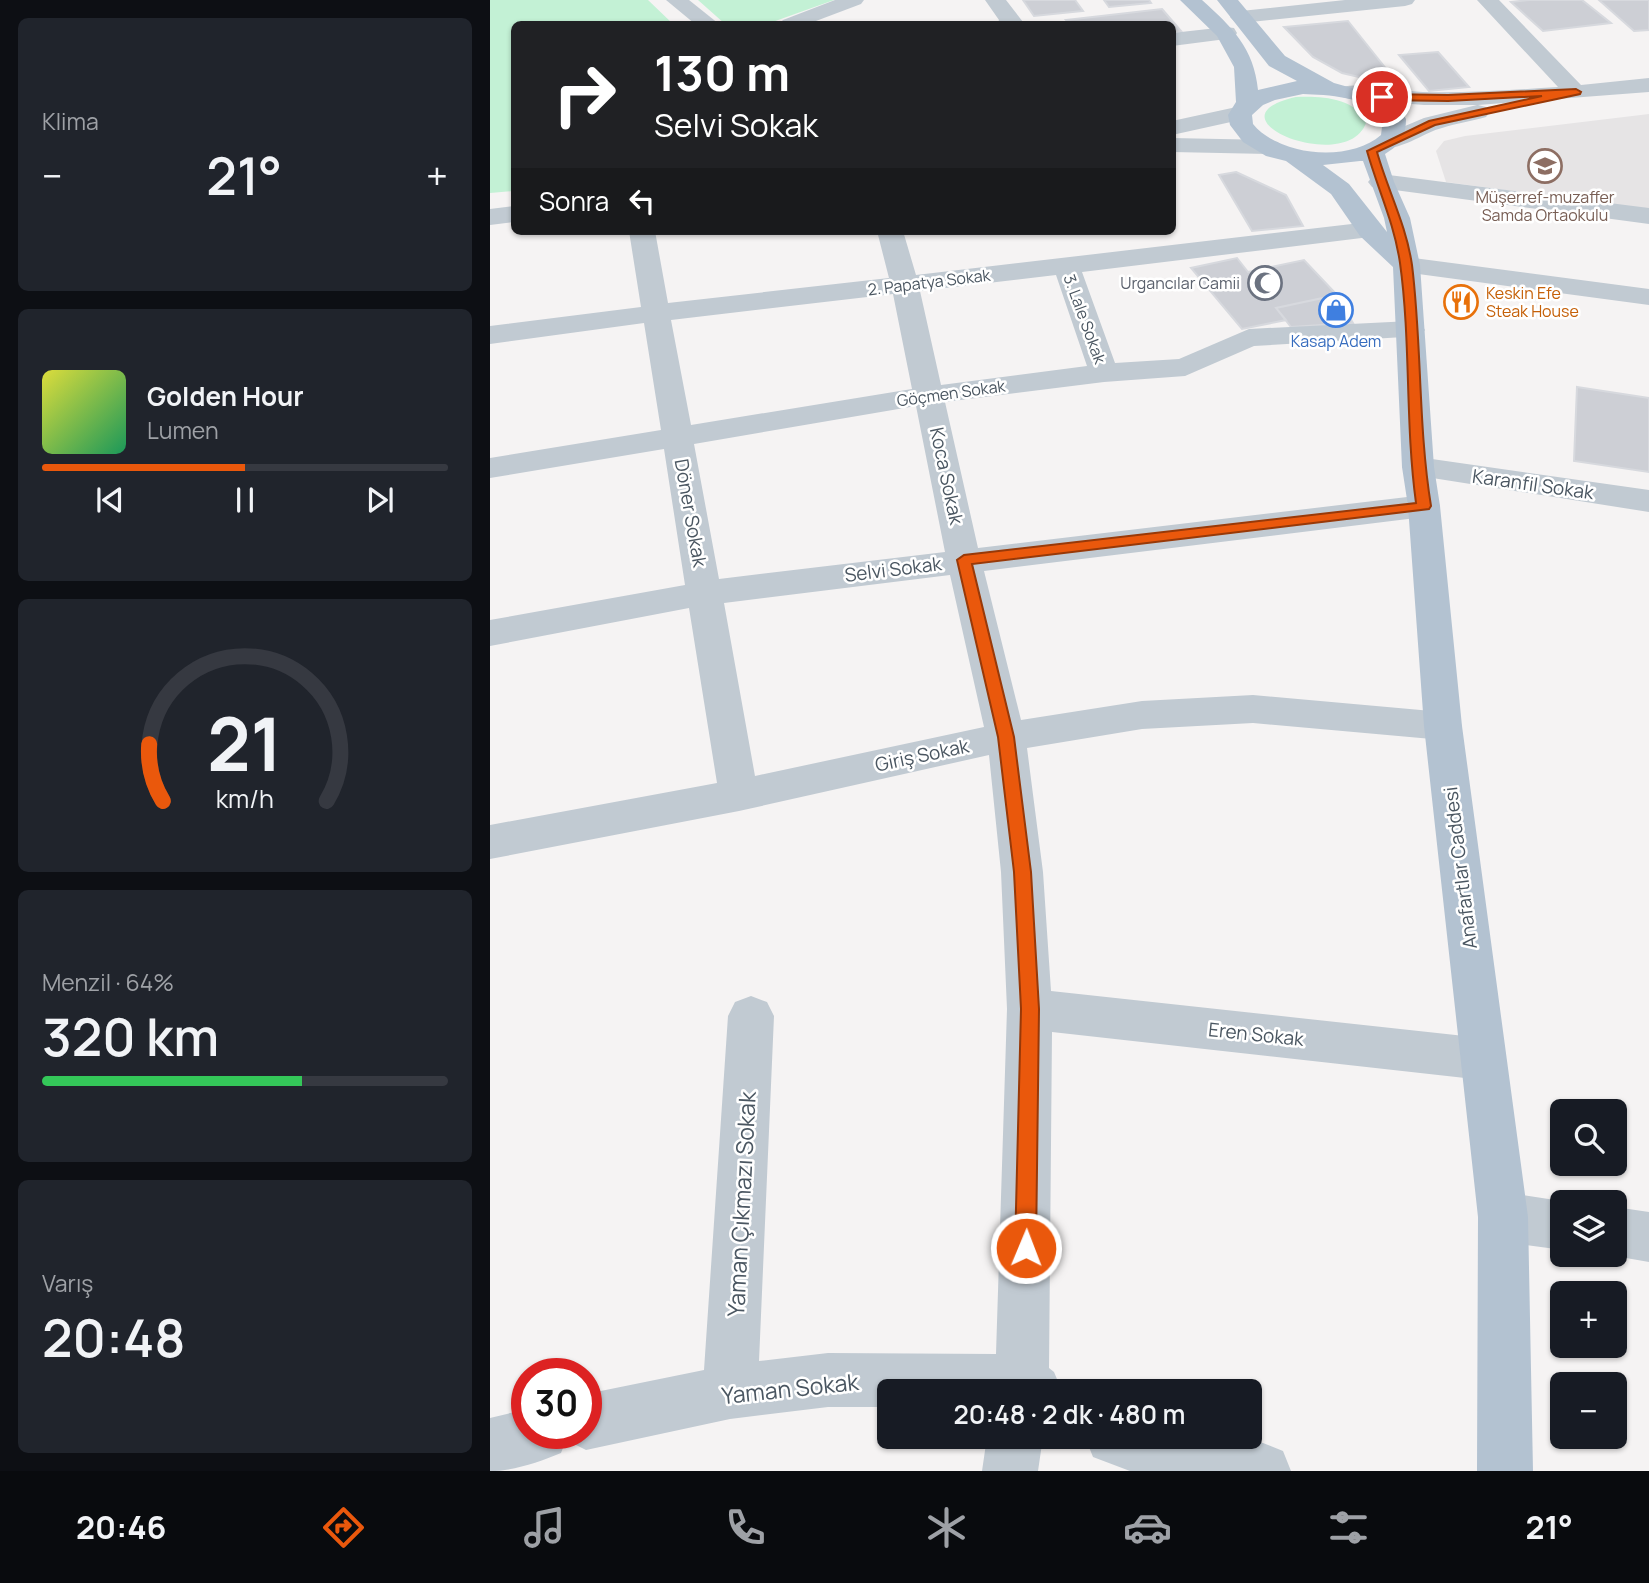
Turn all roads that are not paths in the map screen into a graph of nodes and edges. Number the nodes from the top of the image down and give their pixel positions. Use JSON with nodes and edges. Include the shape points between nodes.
{"nodes":[{"id":1,"x":676,"y":0,"type":"edge"},
{"id":2,"x":855,"y":0,"type":"edge"},
{"id":3,"x":995,"y":0,"type":"edge"},
{"id":4,"x":1190,"y":0,"type":"edge"},
{"id":5,"x":1227,"y":0,"type":"edge"},
{"id":6,"x":1405,"y":0,"type":"edge"},
{"id":7,"x":1487,"y":0,"type":"edge"},
{"id":8,"x":1241,"y":17,"type":"junction"},
{"id":9,"x":704,"y":21,"type":"edge"},
{"id":10,"x":798,"y":21,"type":"edge"},
{"id":11,"x":1009,"y":21,"type":"edge"},
{"id":12,"x":1226,"y":33,"type":"junction"},
{"id":13,"x":1176,"y":39,"type":"edge"},
{"id":14,"x":1649,"y":85,"type":"edge"},
{"id":15,"x":1338,"y":90,"type":"junction"},
{"id":16,"x":1576,"y":92,"type":"junction"},
{"id":17,"x":1245,"y":108,"type":"junction"},
{"id":18,"x":1176,"y":127,"type":"edge"},
{"id":19,"x":1176,"y":145,"type":"edge"},
{"id":20,"x":1380,"y":146,"type":"junction"},
{"id":21,"x":1281,"y":151,"type":"junction"},
{"id":22,"x":1381,"y":182,"type":"junction"},
{"id":23,"x":511,"y":214,"type":"edge"},
{"id":24,"x":1649,"y":216,"type":"edge"},
{"id":25,"x":490,"y":217,"type":"edge"},
{"id":26,"x":1369,"y":230,"type":"junction"},
{"id":27,"x":643,"y":235,"type":"edge"},
{"id":28,"x":891,"y":235,"type":"edge"},
{"id":29,"x":1066,"y":265,"type":"junction"},
{"id":30,"x":1406,"y":265,"type":"junction"},
{"id":31,"x":905,"y":285,"type":"junction"},
{"id":32,"x":1649,"y":297,"type":"edge"},
{"id":33,"x":656,"y":313,"type":"junction"},
{"id":34,"x":1411,"y":330,"type":"junction"},
{"id":35,"x":490,"y":335,"type":"edge"},
{"id":36,"x":1104,"y":373,"type":"junction"},
{"id":37,"x":930,"y":395,"type":"junction"},
{"id":38,"x":677,"y":436,"type":"junction"},
{"id":39,"x":490,"y":468,"type":"edge"},
{"id":40,"x":1421,"y":487,"type":"junction"},
{"id":41,"x":1649,"y":500,"type":"edge"},
{"id":42,"x":964,"y":560,"type":"junction"},
{"id":43,"x":705,"y":593,"type":"junction"},
{"id":44,"x":490,"y":633,"type":"edge"},
{"id":45,"x":1443,"y":726,"type":"junction"},
{"id":46,"x":1006,"y":737,"type":"junction"},
{"id":47,"x":739,"y":795,"type":"junction"},
{"id":48,"x":490,"y":842,"type":"edge"},
{"id":49,"x":1030,"y":1009,"type":"junction"},
{"id":50,"x":751,"y":1016,"type":"dead end"},
{"id":51,"x":1483,"y":1059,"type":"junction"},
{"id":52,"x":1503,"y":1217,"type":"junction"},
{"id":53,"x":1550,"y":1223,"type":"edge"},
{"id":54,"x":1627,"y":1234,"type":"edge"},
{"id":55,"x":1649,"y":1237,"type":"edge"},
{"id":56,"x":1027,"y":1379,"type":"edge"},
{"id":57,"x":877,"y":1382,"type":"edge"},
{"id":58,"x":730,"y":1392,"type":"junction"},
{"id":59,"x":602,"y":1419,"type":"edge"},
{"id":60,"x":511,"y":1441,"type":"edge"},
{"id":61,"x":490,"y":1446,"type":"edge"},
{"id":62,"x":1013,"y":1449,"type":"edge"},
{"id":63,"x":1148,"y":1449,"type":"edge"},
{"id":64,"x":1010,"y":1471,"type":"edge"},
{"id":65,"x":1263,"y":1471,"type":"edge"},
{"id":66,"x":1505,"y":1471,"type":"edge"}],
"edges":[{"from":1,"to":9,"type":"street"},
{"from":2,"to":10,"type":"street"},
{"from":3,"to":11,"type":"street"},
{"from":4,"to":12,"type":"main road"},
{"from":5,"to":8,"type":"main road"},
{"from":6,"to":8,"type":"street"},
{"from":7,"to":16,"type":"street"},
{"from":8,"to":15,"type":"main road","via":[[1277,61]]},
{"from":12,"to":13,"type":"street"},
{"from":12,"to":17,"type":"main road","via":[[1245,67]]},
{"from":14,"to":16,"type":"street"},
{"from":15,"to":16,"type":"street","via":[[1382,97],[1448,98]]},
{"from":15,"to":17,"type":"main road","via":[[1280,89]]},
{"from":15,"to":20,"type":"main road","name":"Anafartlar Caddesi","via":[[1385,108],[1394,119],[1395,130]]},
{"from":16,"to":20,"type":"street","via":[[1432,123]]},
{"from":17,"to":18,"type":"street"},
{"from":17,"to":21,"type":"main road","via":[[1242,124],[1251,137]]},
{"from":19,"to":21,"type":"street"},
{"from":20,"to":21,"type":"main road","via":[[1348,157]]},
{"from":20,"to":22,"type":"main road","name":"Anafartlar Caddesi"},
{"from":21,"to":26,"type":"main road","via":[[1340,189]]},
{"from":22,"to":24,"type":"street"},
{"from":22,"to":30,"type":"main road","name":"Anafartlar Caddesi","via":[[1397,218]]},
{"from":23,"to":25,"type":"street"},
{"from":26,"to":29,"type":"street","name":"2. Papatya Sokak"},
{"from":26,"to":30,"type":"main road"},
{"from":27,"to":33,"type":"street","name":"Döner Sokak"},
{"from":28,"to":31,"type":"street","name":"Koca Sokak"},
{"from":29,"to":31,"type":"street","name":"2. Papatya Sokak"},
{"from":29,"to":36,"type":"street","name":"3. Lale Sokak"},
{"from":30,"to":32,"type":"street"},
{"from":30,"to":34,"type":"main road","name":"Anafartlar Caddesi"},
{"from":31,"to":33,"type":"street","name":"2. Papatya Sokak"},
{"from":31,"to":37,"type":"street","name":"Koca Sokak"},
{"from":33,"to":35,"type":"street","name":"2. Papatya Sokak"},
{"from":33,"to":38,"type":"street","name":"Döner Sokak"},
{"from":34,"to":36,"type":"street","name":"Göçmen Sokak","via":[[1249,338],[1185,367]]},
{"from":34,"to":40,"type":"main road","name":"Anafartlar Caddesi"},
{"from":36,"to":37,"type":"street","name":"Göçmen Sokak"},
{"from":37,"to":38,"type":"street","name":"Göçmen Sokak"},
{"from":37,"to":42,"type":"street","name":"Koca Sokak"},
{"from":38,"to":39,"type":"street","name":"Göçmen Sokak"},
{"from":38,"to":43,"type":"street","name":"Döner Sokak"},
{"from":40,"to":41,"type":"street","name":"Karanfil Sokak"},
{"from":40,"to":42,"type":"street","name":"Selvi Sokak"},
{"from":40,"to":45,"type":"main road","name":"Anafartlar Caddesi"},
{"from":42,"to":43,"type":"street","name":"Selvi Sokak"},
{"from":42,"to":46,"type":"street","name":"Koca Sokak"},
{"from":43,"to":44,"type":"street","name":"Selvi Sokak"},
{"from":43,"to":47,"type":"street","name":"Döner Sokak"},
{"from":45,"to":46,"type":"street","name":"Giriş Sokak","via":[[1253,709],[1142,715]]},
{"from":45,"to":51,"type":"main road","name":"Anafartlar Caddesi"},
{"from":46,"to":47,"type":"street","name":"Giriş Sokak"},
{"from":46,"to":49,"type":"street","name":"Koca Sokak","via":[[1022,872]]},
{"from":47,"to":48,"type":"street","name":"Giriş Sokak"},
{"from":49,"to":51,"type":"street","name":"Eren Sokak"},
{"from":49,"to":56,"type":"street","name":"Koca Sokak"},
{"from":50,"to":58,"type":"street","name":"Yaman Çıkmazı Sokak"},
{"from":51,"to":52,"type":"main road","name":"Anafartlar Caddesi"},
{"from":52,"to":53,"type":"street"},
{"from":52,"to":66,"type":"main road","name":"Anafartlar Caddesi"},
{"from":54,"to":55,"type":"street"},
{"from":57,"to":58,"type":"street","name":"Yaman Sokak","via":[[828,1380]]},
{"from":58,"to":59,"type":"street","name":"Yaman Sokak"},
{"from":60,"to":61,"type":"street"},
{"from":62,"to":64,"type":"street"},
{"from":63,"to":65,"type":"street"}]}
